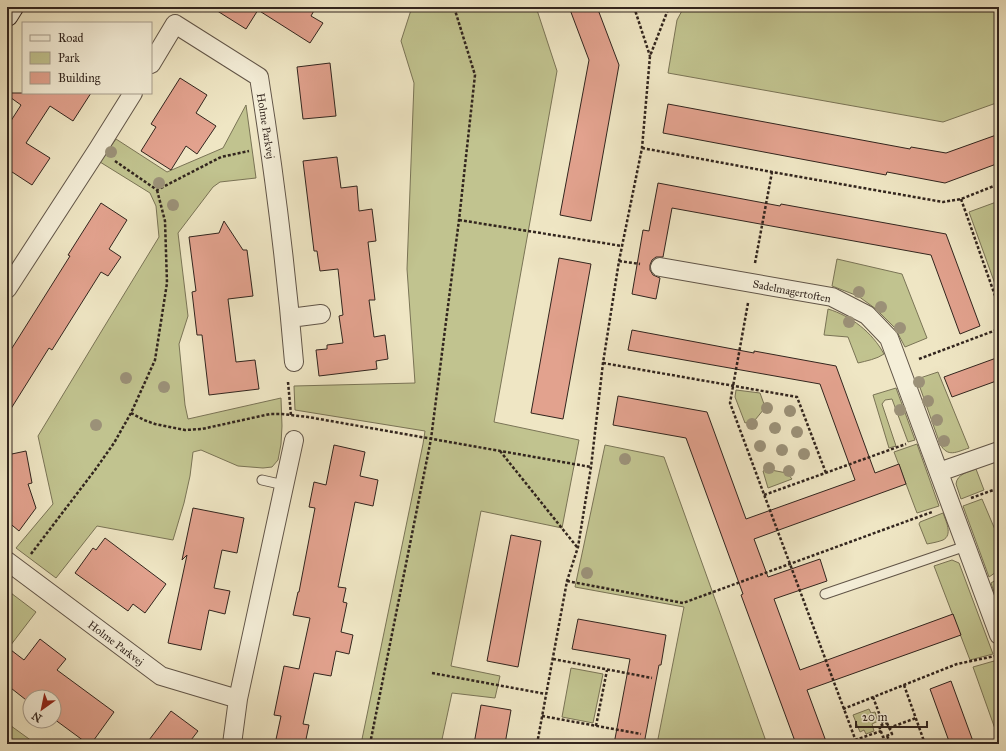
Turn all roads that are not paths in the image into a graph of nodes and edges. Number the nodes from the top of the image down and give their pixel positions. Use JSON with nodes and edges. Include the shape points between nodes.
{"nodes":[{"id":1,"x":12,"y":7,"type":"edge"},
{"id":2,"x":7,"y":15,"type":"edge"},
{"id":3,"x":152,"y":62,"type":"edge"},
{"id":4,"x":132,"y":94,"type":"edge"},
{"id":5,"x":660,"y":267,"type":"dead end"},
{"id":6,"x":7,"y":289,"type":"edge"},
{"id":7,"x":321,"y":314,"type":"dead end"},
{"id":8,"x":290,"y":318,"type":"junction"},
{"id":9,"x":294,"y":362,"type":"road end"},
{"id":10,"x":294,"y":440,"type":"road end"},
{"id":11,"x":999,"y":451,"type":"edge"},
{"id":12,"x":939,"y":472,"type":"junction"},
{"id":13,"x":262,"y":480,"type":"dead end"},
{"id":14,"x":284,"y":485,"type":"junction"},
{"id":15,"x":966,"y":546,"type":"junction"},
{"id":16,"x":13,"y":565,"type":"edge"},
{"id":17,"x":825,"y":594,"type":"dead end"},
{"id":18,"x":999,"y":635,"type":"edge"},
{"id":19,"x":238,"y":699,"type":"junction"},
{"id":20,"x":232,"y":744,"type":"edge"}],
"edges":[{"from":1,"to":2,"type":"street"},
{"from":3,"to":8,"type":"street","name":"Holme Parkvej","via":[[175,24],[259,77]]},
{"from":4,"to":6,"type":"street"},
{"from":5,"to":12,"type":"street","name":"Sadelmagertoften","via":[[832,297],[867,315],[889,338]]},
{"from":7,"to":8,"type":"street"},
{"from":8,"to":9,"type":"street","name":"Holme Parkvej"},
{"from":10,"to":14,"type":"street"},
{"from":11,"to":12,"type":"street"},
{"from":12,"to":15,"type":"street","name":"Sadelmagertoften"},
{"from":13,"to":14,"type":"lane"},
{"from":14,"to":19,"type":"street"},
{"from":15,"to":17,"type":"lane"},
{"from":15,"to":18,"type":"street","name":"Sadelmagertoften"},
{"from":16,"to":19,"type":"street","name":"Holme Parkvej","via":[[161,676]]},
{"from":19,"to":20,"type":"street"}]}
